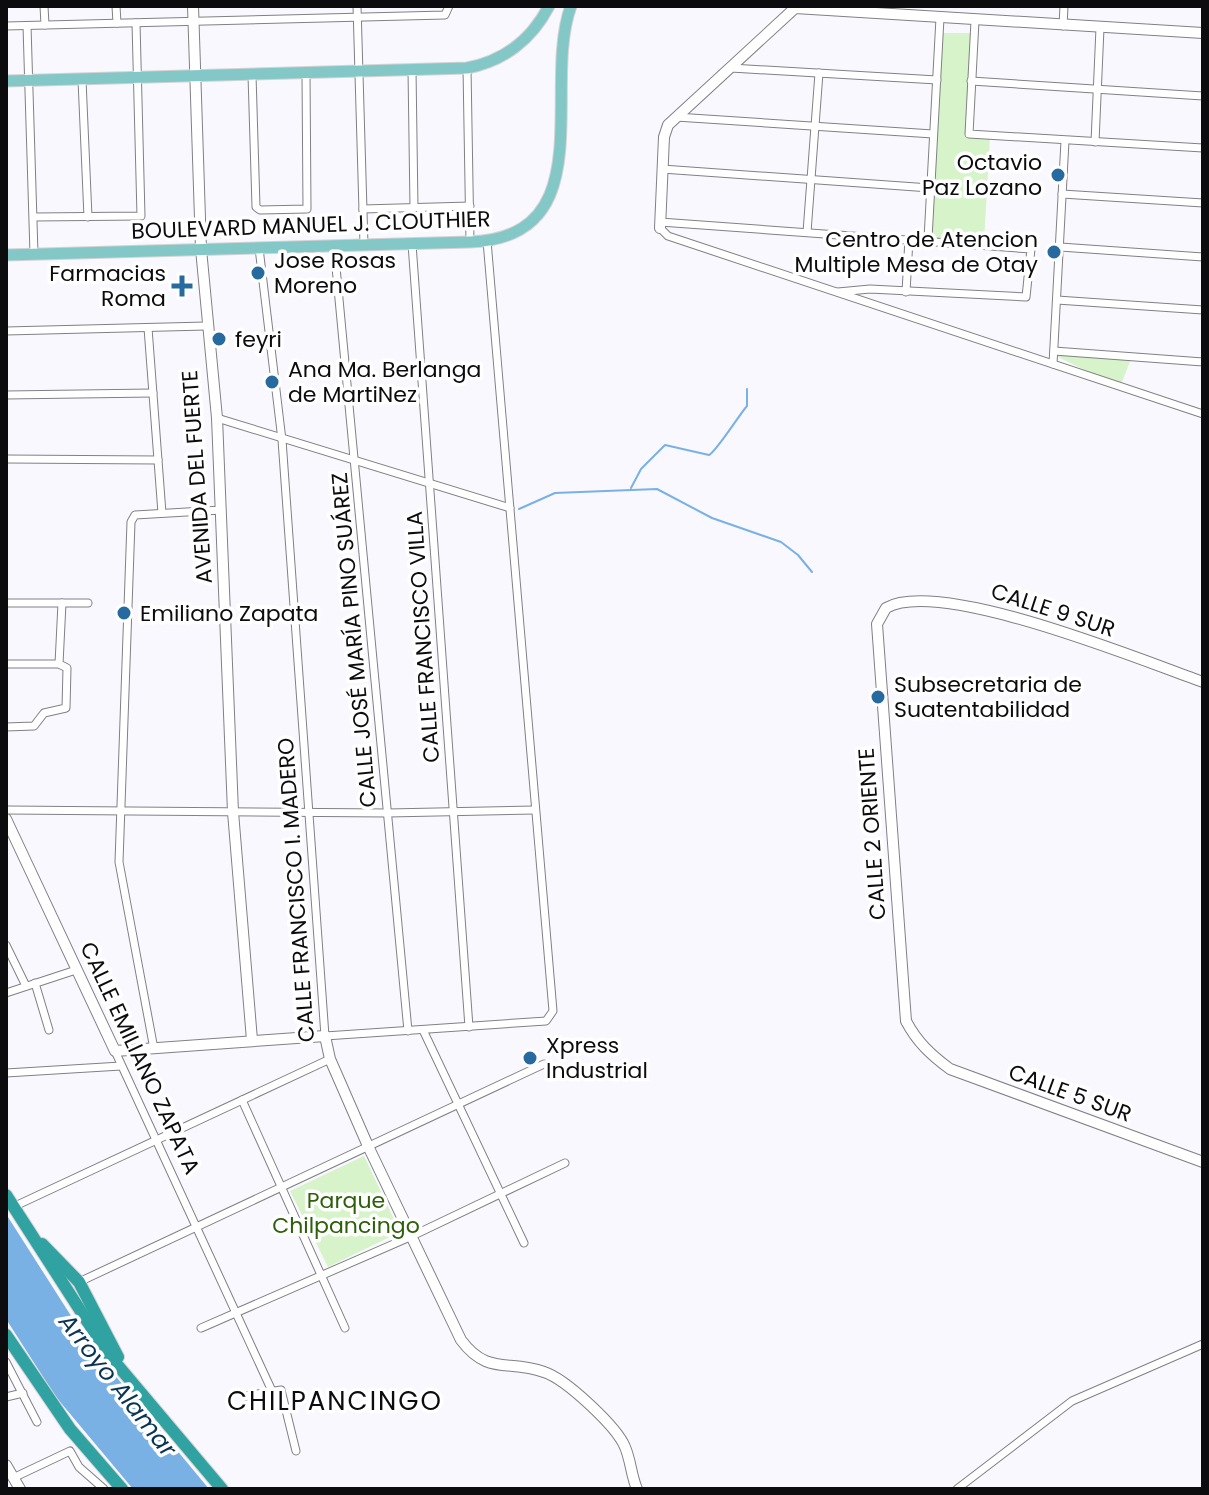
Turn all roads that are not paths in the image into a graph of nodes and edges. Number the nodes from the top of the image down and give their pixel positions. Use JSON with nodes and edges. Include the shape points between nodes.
{"nodes":[{"id":1,"x":44,"y":6,"type":"edge"},
{"id":2,"x":116,"y":6,"type":"edge"},
{"id":3,"x":193,"y":6,"type":"edge"},
{"id":4,"x":357,"y":6,"type":"edge"},
{"id":5,"x":549,"y":6,"type":"edge"},
{"id":6,"x":571,"y":6,"type":"edge"},
{"id":7,"x":1064,"y":6,"type":"edge"},
{"id":8,"x":797,"y":7,"type":"edge"},
{"id":9,"x":448,"y":9,"type":"edge"},
{"id":10,"x":357,"y":17,"type":"junction"},
{"id":11,"x":940,"y":18,"type":"junction"},
{"id":12,"x":193,"y":21,"type":"junction"},
{"id":13,"x":975,"y":21,"type":"junction"},
{"id":14,"x":117,"y":23,"type":"junction"},
{"id":15,"x":136,"y":23,"type":"junction"},
{"id":16,"x":45,"y":25,"type":"junction"},
{"id":17,"x":6,"y":26,"type":"edge"},
{"id":18,"x":27,"y":26,"type":"junction"},
{"id":19,"x":1063,"y":26,"type":"junction"},
{"id":20,"x":1100,"y":28,"type":"junction"},
{"id":21,"x":1203,"y":33,"type":"edge"},
{"id":22,"x":467,"y":68,"type":"junction"},
{"id":23,"x":730,"y":68,"type":"junction"},
{"id":24,"x":412,"y":70,"type":"junction"},
{"id":25,"x":358,"y":72,"type":"junction"},
{"id":26,"x":306,"y":73,"type":"junction"},
{"id":27,"x":819,"y":73,"type":"junction"},
{"id":28,"x":252,"y":75,"type":"junction"},
{"id":29,"x":195,"y":76,"type":"junction"},
{"id":30,"x":136,"y":78,"type":"junction"},
{"id":31,"x":82,"y":80,"type":"junction"},
{"id":32,"x":937,"y":80,"type":"junction"},
{"id":33,"x":6,"y":81,"type":"edge"},
{"id":34,"x":28,"y":81,"type":"junction"},
{"id":35,"x":971,"y":81,"type":"junction"},
{"id":36,"x":1097,"y":89,"type":"junction"},
{"id":37,"x":1203,"y":96,"type":"edge"},
{"id":38,"x":675,"y":117,"type":"junction"},
{"id":39,"x":814,"y":125,"type":"junction"},
{"id":40,"x":933,"y":134,"type":"junction"},
{"id":41,"x":1065,"y":141,"type":"junction"},
{"id":42,"x":1095,"y":142,"type":"junction"},
{"id":43,"x":1203,"y":148,"type":"edge"},
{"id":44,"x":662,"y":169,"type":"junction"},
{"id":45,"x":811,"y":179,"type":"junction"},
{"id":46,"x":930,"y":188,"type":"junction"},
{"id":47,"x":1062,"y":194,"type":"junction"},
{"id":48,"x":1203,"y":203,"type":"edge"},
{"id":49,"x":470,"y":206,"type":"junction"},
{"id":50,"x":414,"y":208,"type":"junction"},
{"id":51,"x":363,"y":209,"type":"junction"},
{"id":52,"x":34,"y":217,"type":"junction"},
{"id":53,"x":88,"y":217,"type":"junction"},
{"id":54,"x":660,"y":225,"type":"junction"},
{"id":55,"x":807,"y":232,"type":"junction"},
{"id":56,"x":909,"y":239,"type":"junction"},
{"id":57,"x":928,"y":239,"type":"junction"},
{"id":58,"x":487,"y":241,"type":"junction"},
{"id":59,"x":470,"y":242,"type":"junction"},
{"id":60,"x":412,"y":244,"type":"junction"},
{"id":61,"x":364,"y":245,"type":"junction"},
{"id":62,"x":334,"y":246,"type":"junction"},
{"id":63,"x":1060,"y":247,"type":"junction"},
{"id":64,"x":259,"y":248,"type":"junction"},
{"id":65,"x":201,"y":249,"type":"junction"},
{"id":66,"x":34,"y":254,"type":"junction"},
{"id":67,"x":6,"y":255,"type":"edge"},
{"id":68,"x":1203,"y":257,"type":"edge"},
{"id":69,"x":838,"y":292,"type":"junction"},
{"id":70,"x":906,"y":292,"type":"junction"},
{"id":71,"x":1057,"y":300,"type":"junction"},
{"id":72,"x":1203,"y":310,"type":"edge"},
{"id":73,"x":206,"y":326,"type":"junction"},
{"id":74,"x":148,"y":328,"type":"junction"},
{"id":75,"x":6,"y":331,"type":"edge"},
{"id":76,"x":1054,"y":351,"type":"junction"},
{"id":77,"x":1203,"y":362,"type":"edge"},
{"id":78,"x":1053,"y":364,"type":"junction"},
{"id":79,"x":153,"y":393,"type":"junction"},
{"id":80,"x":6,"y":395,"type":"edge"},
{"id":81,"x":1203,"y":414,"type":"edge"},
{"id":82,"x":217,"y":418,"type":"junction"},
{"id":83,"x":282,"y":440,"type":"junction"},
{"id":84,"x":6,"y":459,"type":"edge"},
{"id":85,"x":158,"y":460,"type":"junction"},
{"id":86,"x":356,"y":463,"type":"junction"},
{"id":87,"x":430,"y":485,"type":"junction"},
{"id":88,"x":510,"y":508,"type":"junction"},
{"id":89,"x":221,"y":510,"type":"junction"},
{"id":90,"x":162,"y":513,"type":"junction"},
{"id":91,"x":6,"y":603,"type":"edge"},
{"id":92,"x":62,"y":603,"type":"junction"},
{"id":93,"x":88,"y":603,"type":"dead end"},
{"id":94,"x":886,"y":608,"type":"joint"},
{"id":95,"x":6,"y":664,"type":"edge"},
{"id":96,"x":59,"y":664,"type":"junction"},
{"id":97,"x":1203,"y":682,"type":"edge"},
{"id":98,"x":6,"y":727,"type":"edge"},
{"id":99,"x":6,"y":810,"type":"edge"},
{"id":100,"x":535,"y":810,"type":"junction"},
{"id":101,"x":122,"y":811,"type":"junction"},
{"id":102,"x":233,"y":812,"type":"junction"},
{"id":103,"x":311,"y":812,"type":"junction"},
{"id":104,"x":454,"y":812,"type":"junction"},
{"id":105,"x":388,"y":813,"type":"junction"},
{"id":106,"x":6,"y":819,"type":"edge"},
{"id":107,"x":6,"y":945,"type":"edge"},
{"id":108,"x":76,"y":970,"type":"junction"},
{"id":109,"x":35,"y":983,"type":"junction"},
{"id":110,"x":26,"y":986,"type":"junction"},
{"id":111,"x":6,"y":993,"type":"edge"},
{"id":112,"x":469,"y":1027,"type":"junction"},
{"id":113,"x":49,"y":1030,"type":"dead end"},
{"id":114,"x":423,"y":1030,"type":"junction"},
{"id":115,"x":408,"y":1031,"type":"junction"},
{"id":116,"x":325,"y":1036,"type":"junction"},
{"id":117,"x":252,"y":1040,"type":"junction"},
{"id":118,"x":155,"y":1049,"type":"junction"},
{"id":119,"x":115,"y":1051,"type":"junction"},
{"id":120,"x":928,"y":1053,"type":"joint"},
{"id":121,"x":330,"y":1059,"type":"junction"},
{"id":122,"x":544,"y":1064,"type":"dead end"},
{"id":123,"x":121,"y":1066,"type":"junction"},
{"id":124,"x":6,"y":1073,"type":"edge"},
{"id":125,"x":242,"y":1100,"type":"junction"},
{"id":126,"x":457,"y":1106,"type":"junction"},
{"id":127,"x":157,"y":1139,"type":"junction"},
{"id":128,"x":368,"y":1146,"type":"junction"},
{"id":129,"x":1203,"y":1162,"type":"edge"},
{"id":130,"x":565,"y":1163,"type":"dead end"},
{"id":131,"x":282,"y":1186,"type":"junction"},
{"id":132,"x":500,"y":1191,"type":"junction"},
{"id":133,"x":6,"y":1195,"type":"edge"},
{"id":134,"x":13,"y":1207,"type":"junction"},
{"id":135,"x":23,"y":1224,"type":"junction"},
{"id":136,"x":197,"y":1226,"type":"junction"},
{"id":137,"x":412,"y":1236,"type":"junction"},
{"id":138,"x":524,"y":1243,"type":"dead end"},
{"id":139,"x":322,"y":1276,"type":"junction"},
{"id":140,"x":79,"y":1282,"type":"junction"},
{"id":141,"x":238,"y":1314,"type":"junction"},
{"id":142,"x":201,"y":1328,"type":"dead end"},
{"id":143,"x":345,"y":1328,"type":"dead end"},
{"id":144,"x":6,"y":1335,"type":"edge"},
{"id":145,"x":1203,"y":1344,"type":"edge"},
{"id":146,"x":6,"y":1362,"type":"edge"},
{"id":147,"x":129,"y":1379,"type":"junction"},
{"id":148,"x":272,"y":1391,"type":"junction"},
{"id":149,"x":23,"y":1393,"type":"junction"},
{"id":150,"x":246,"y":1396,"type":"dead end"},
{"id":151,"x":6,"y":1397,"type":"edge"},
{"id":152,"x":37,"y":1422,"type":"dead end"},
{"id":153,"x":296,"y":1451,"type":"dead end"},
{"id":154,"x":6,"y":1465,"type":"edge"},
{"id":155,"x":13,"y":1478,"type":"junction"},
{"id":156,"x":20,"y":1489,"type":"edge"},
{"id":157,"x":104,"y":1489,"type":"edge"},
{"id":158,"x":122,"y":1489,"type":"edge"},
{"id":159,"x":222,"y":1489,"type":"edge"},
{"id":160,"x":637,"y":1489,"type":"edge"},
{"id":161,"x":957,"y":1489,"type":"edge"}],
"edges":[{"from":1,"to":16,"type":"street"},
{"from":2,"to":14,"type":"street"},
{"from":3,"to":12,"type":"street","name":"AVENIDA DEL FUERTE"},
{"from":4,"to":10,"type":"street"},
{"from":5,"to":22,"type":"main road","via":[[514,49]]},
{"from":6,"to":58,"type":"main road","name":"BOULEVARD MANUEL J. CLOUTHIER","via":[[559,69],[562,152],[553,188],[534,220],[502,240]]},
{"from":7,"to":19,"type":"street"},
{"from":8,"to":11,"type":"street"},
{"from":8,"to":23,"type":"street"},
{"from":9,"to":10,"type":"street"},
{"from":10,"to":12,"type":"street"},
{"from":10,"to":25,"type":"street"},
{"from":11,"to":13,"type":"street"},
{"from":11,"to":32,"type":"street"},
{"from":12,"to":15,"type":"street"},
{"from":12,"to":29,"type":"street","name":"AVENIDA DEL FUERTE"},
{"from":13,"to":19,"type":"street"},
{"from":13,"to":35,"type":"street"},
{"from":14,"to":15,"type":"street"},
{"from":14,"to":16,"type":"street"},
{"from":15,"to":30,"type":"street"},
{"from":16,"to":18,"type":"street"},
{"from":17,"to":18,"type":"street"},
{"from":18,"to":34,"type":"street"},
{"from":19,"to":20,"type":"street"},
{"from":20,"to":21,"type":"street"},
{"from":20,"to":36,"type":"street"},
{"from":22,"to":24,"type":"main road"},
{"from":22,"to":49,"type":"street"},
{"from":23,"to":27,"type":"street"},
{"from":23,"to":38,"type":"street"},
{"from":24,"to":25,"type":"main road"},
{"from":24,"to":50,"type":"street"},
{"from":25,"to":26,"type":"main road"},
{"from":25,"to":51,"type":"street"},
{"from":26,"to":28,"type":"main road"},
{"from":26,"to":28,"type":"street","via":[[307,209],[257,209]]},
{"from":27,"to":32,"type":"street"},
{"from":27,"to":39,"type":"street"},
{"from":28,"to":29,"type":"main road"},
{"from":29,"to":30,"type":"main road"},
{"from":29,"to":65,"type":"street","name":"AVENIDA DEL FUERTE"},
{"from":30,"to":31,"type":"main road"},
{"from":30,"to":53,"type":"street","via":[[141,216]]},
{"from":31,"to":34,"type":"main road"},
{"from":31,"to":53,"type":"street"},
{"from":32,"to":40,"type":"street"},
{"from":33,"to":34,"type":"main road"},
{"from":34,"to":52,"type":"street"},
{"from":35,"to":36,"type":"street"},
{"from":35,"to":41,"type":"street","via":[[969,134]]},
{"from":36,"to":37,"type":"street"},
{"from":36,"to":42,"type":"street"},
{"from":38,"to":39,"type":"street"},
{"from":38,"to":44,"type":"street","via":[[665,130]]},
{"from":39,"to":40,"type":"street"},
{"from":39,"to":45,"type":"street"},
{"from":40,"to":46,"type":"street"},
{"from":41,"to":42,"type":"street"},
{"from":41,"to":47,"type":"street"},
{"from":42,"to":43,"type":"street"},
{"from":44,"to":45,"type":"street"},
{"from":44,"to":54,"type":"street"},
{"from":45,"to":46,"type":"street"},
{"from":45,"to":55,"type":"street"},
{"from":46,"to":57,"type":"street"},
{"from":47,"to":48,"type":"street"},
{"from":47,"to":63,"type":"street"},
{"from":49,"to":50,"type":"street"},
{"from":49,"to":59,"type":"street"},
{"from":50,"to":51,"type":"street"},
{"from":51,"to":61,"type":"street"},
{"from":52,"to":53,"type":"street"},
{"from":52,"to":66,"type":"street"},
{"from":54,"to":55,"type":"street"},
{"from":54,"to":69,"type":"street","via":[[668,236]]},
{"from":55,"to":56,"type":"street"},
{"from":56,"to":57,"type":"street"},
{"from":56,"to":70,"type":"street"},
{"from":57,"to":70,"type":"street","via":[[1028,246],[1027,296]]},
{"from":58,"to":59,"type":"main road","name":"BOULEVARD MANUEL J. CLOUTHIER"},
{"from":58,"to":88,"type":"street"},
{"from":59,"to":60,"type":"main road","name":"BOULEVARD MANUEL J. CLOUTHIER"},
{"from":60,"to":61,"type":"main road","name":"BOULEVARD MANUEL J. CLOUTHIER"},
{"from":60,"to":87,"type":"street","name":"CALLE FRANCISCO VILLA"},
{"from":61,"to":62,"type":"main road","name":"BOULEVARD MANUEL J. CLOUTHIER"},
{"from":62,"to":64,"type":"main road","name":"BOULEVARD MANUEL J. CLOUTHIER"},
{"from":62,"to":86,"type":"street","name":"CALLE JOSÉ MARÍA PINO SUÁREZ"},
{"from":63,"to":68,"type":"street"},
{"from":63,"to":71,"type":"street"},
{"from":64,"to":65,"type":"main road","name":"BOULEVARD MANUEL J. CLOUTHIER"},
{"from":64,"to":83,"type":"street","name":"CALLE FRANCISCO I. MADERO"},
{"from":65,"to":66,"type":"main road","name":"BOULEVARD MANUEL J. CLOUTHIER"},
{"from":65,"to":73,"type":"street","name":"AVENIDA DEL FUERTE"},
{"from":66,"to":67,"type":"main road","name":"BOULEVARD MANUEL J. CLOUTHIER"},
{"from":69,"to":70,"type":"street"},
{"from":69,"to":78,"type":"street"},
{"from":71,"to":72,"type":"street"},
{"from":71,"to":76,"type":"street"},
{"from":73,"to":74,"type":"street"},
{"from":73,"to":82,"type":"street","name":"AVENIDA DEL FUERTE"},
{"from":74,"to":75,"type":"street"},
{"from":74,"to":79,"type":"street"},
{"from":76,"to":77,"type":"street"},
{"from":76,"to":78,"type":"street"},
{"from":78,"to":81,"type":"street"},
{"from":79,"to":80,"type":"street"},
{"from":79,"to":85,"type":"street"},
{"from":82,"to":83,"type":"street"},
{"from":82,"to":89,"type":"street","name":"AVENIDA DEL FUERTE"},
{"from":83,"to":86,"type":"street"},
{"from":83,"to":103,"type":"street","name":"CALLE FRANCISCO I. MADERO"},
{"from":84,"to":85,"type":"street"},
{"from":85,"to":90,"type":"street"},
{"from":86,"to":87,"type":"street"},
{"from":86,"to":105,"type":"street","name":"CALLE JOSÉ MARÍA PINO SUÁREZ"},
{"from":87,"to":88,"type":"street"},
{"from":87,"to":104,"type":"street","name":"CALLE FRANCISCO VILLA"},
{"from":88,"to":100,"type":"street"},
{"from":89,"to":90,"type":"street"},
{"from":89,"to":102,"type":"street","name":"AVENIDA DEL FUERTE"},
{"from":90,"to":101,"type":"street","via":[[133,517]]},
{"from":91,"to":92,"type":"street"},
{"from":92,"to":93,"type":"street"},
{"from":92,"to":96,"type":"street"},
{"from":94,"to":97,"type":"street","name":"CALLE 9 SUR","via":[[900,602],[982,607]]},
{"from":94,"to":120,"type":"street","name":"CALLE 2 ORIENTE","via":[[877,624],[906,1021]]},
{"from":95,"to":96,"type":"street"},
{"from":96,"to":98,"type":"street","via":[[67,668],[66,708],[44,713],[34,726]]},
{"from":99,"to":101,"type":"street"},
{"from":100,"to":104,"type":"street"},
{"from":100,"to":112,"type":"street","via":[[552,1017]]},
{"from":101,"to":102,"type":"street"},
{"from":101,"to":118,"type":"street","via":[[119,873]]},
{"from":102,"to":103,"type":"street"},
{"from":102,"to":117,"type":"street","name":"AVENIDA DEL FUERTE"},
{"from":103,"to":105,"type":"street"},
{"from":103,"to":116,"type":"street","name":"CALLE FRANCISCO I. MADERO"},
{"from":104,"to":105,"type":"street"},
{"from":104,"to":112,"type":"street","name":"CALLE FRANCISCO VILLA"},
{"from":105,"to":115,"type":"street","name":"CALLE JOSÉ MARÍA PINO SUÁREZ"},
{"from":106,"to":108,"type":"street","name":"CALLE EMILIANO ZAPATA"},
{"from":107,"to":110,"type":"street"},
{"from":108,"to":109,"type":"street"},
{"from":108,"to":119,"type":"street","name":"CALLE EMILIANO ZAPATA"},
{"from":109,"to":110,"type":"street"},
{"from":109,"to":113,"type":"street"},
{"from":110,"to":111,"type":"street"},
{"from":112,"to":114,"type":"street"},
{"from":114,"to":115,"type":"street"},
{"from":114,"to":126,"type":"street"},
{"from":115,"to":116,"type":"street"},
{"from":116,"to":117,"type":"street"},
{"from":116,"to":121,"type":"street","name":"CALLE FRANCISCO I. MADERO"},
{"from":117,"to":118,"type":"street"},
{"from":118,"to":119,"type":"street"},
{"from":119,"to":123,"type":"street","name":"CALLE EMILIANO ZAPATA"},
{"from":120,"to":129,"type":"street","name":"CALLE 5 SUR","via":[[950,1069]]},
{"from":121,"to":125,"type":"street"},
{"from":121,"to":128,"type":"street","name":"CALLE FRANCISCO I. MADERO"},
{"from":122,"to":126,"type":"street"},
{"from":123,"to":124,"type":"street"},
{"from":123,"to":127,"type":"street","name":"CALLE EMILIANO ZAPATA"},
{"from":125,"to":127,"type":"street"},
{"from":125,"to":131,"type":"street"},
{"from":126,"to":128,"type":"street"},
{"from":126,"to":132,"type":"street"},
{"from":127,"to":134,"type":"street"},
{"from":127,"to":136,"type":"street","name":"CALLE EMILIANO ZAPATA"},
{"from":128,"to":131,"type":"street"},
{"from":128,"to":137,"type":"street","name":"CALLE FRANCISCO I. MADERO"},
{"from":130,"to":132,"type":"street"},
{"from":131,"to":136,"type":"street"},
{"from":131,"to":139,"type":"street"},
{"from":132,"to":137,"type":"street"},
{"from":132,"to":138,"type":"street"},
{"from":133,"to":134,"type":"highway"},
{"from":134,"to":135,"type":"highway"},
{"from":135,"to":140,"type":"highway"},
{"from":135,"to":147,"type":"highway"},
{"from":136,"to":140,"type":"street"},
{"from":136,"to":141,"type":"street","name":"CALLE EMILIANO ZAPATA"},
{"from":137,"to":139,"type":"street"},
{"from":137,"to":160,"type":"street","name":"CALLE FRANCISCO I. MADERO","via":[[461,1340],[475,1358],[548,1373],[616,1428]]},
{"from":139,"to":141,"type":"street"},
{"from":139,"to":143,"type":"street"},
{"from":140,"to":147,"type":"highway"},
{"from":141,"to":142,"type":"street"},
{"from":141,"to":148,"type":"street","name":"CALLE EMILIANO ZAPATA"},
{"from":144,"to":158,"type":"highway","via":[[70,1429]]},
{"from":145,"to":161,"type":"street","via":[[1072,1401]]},
{"from":146,"to":149,"type":"street"},
{"from":147,"to":159,"type":"highway"},
{"from":148,"to":150,"type":"street"},
{"from":148,"to":153,"type":"street","name":"CALLE EMILIANO ZAPATA","via":[[281,1390]]},
{"from":149,"to":151,"type":"street"},
{"from":149,"to":152,"type":"street"},
{"from":154,"to":155,"type":"street"},
{"from":155,"to":156,"type":"street"},
{"from":155,"to":157,"type":"street","via":[[70,1451]]}]}
